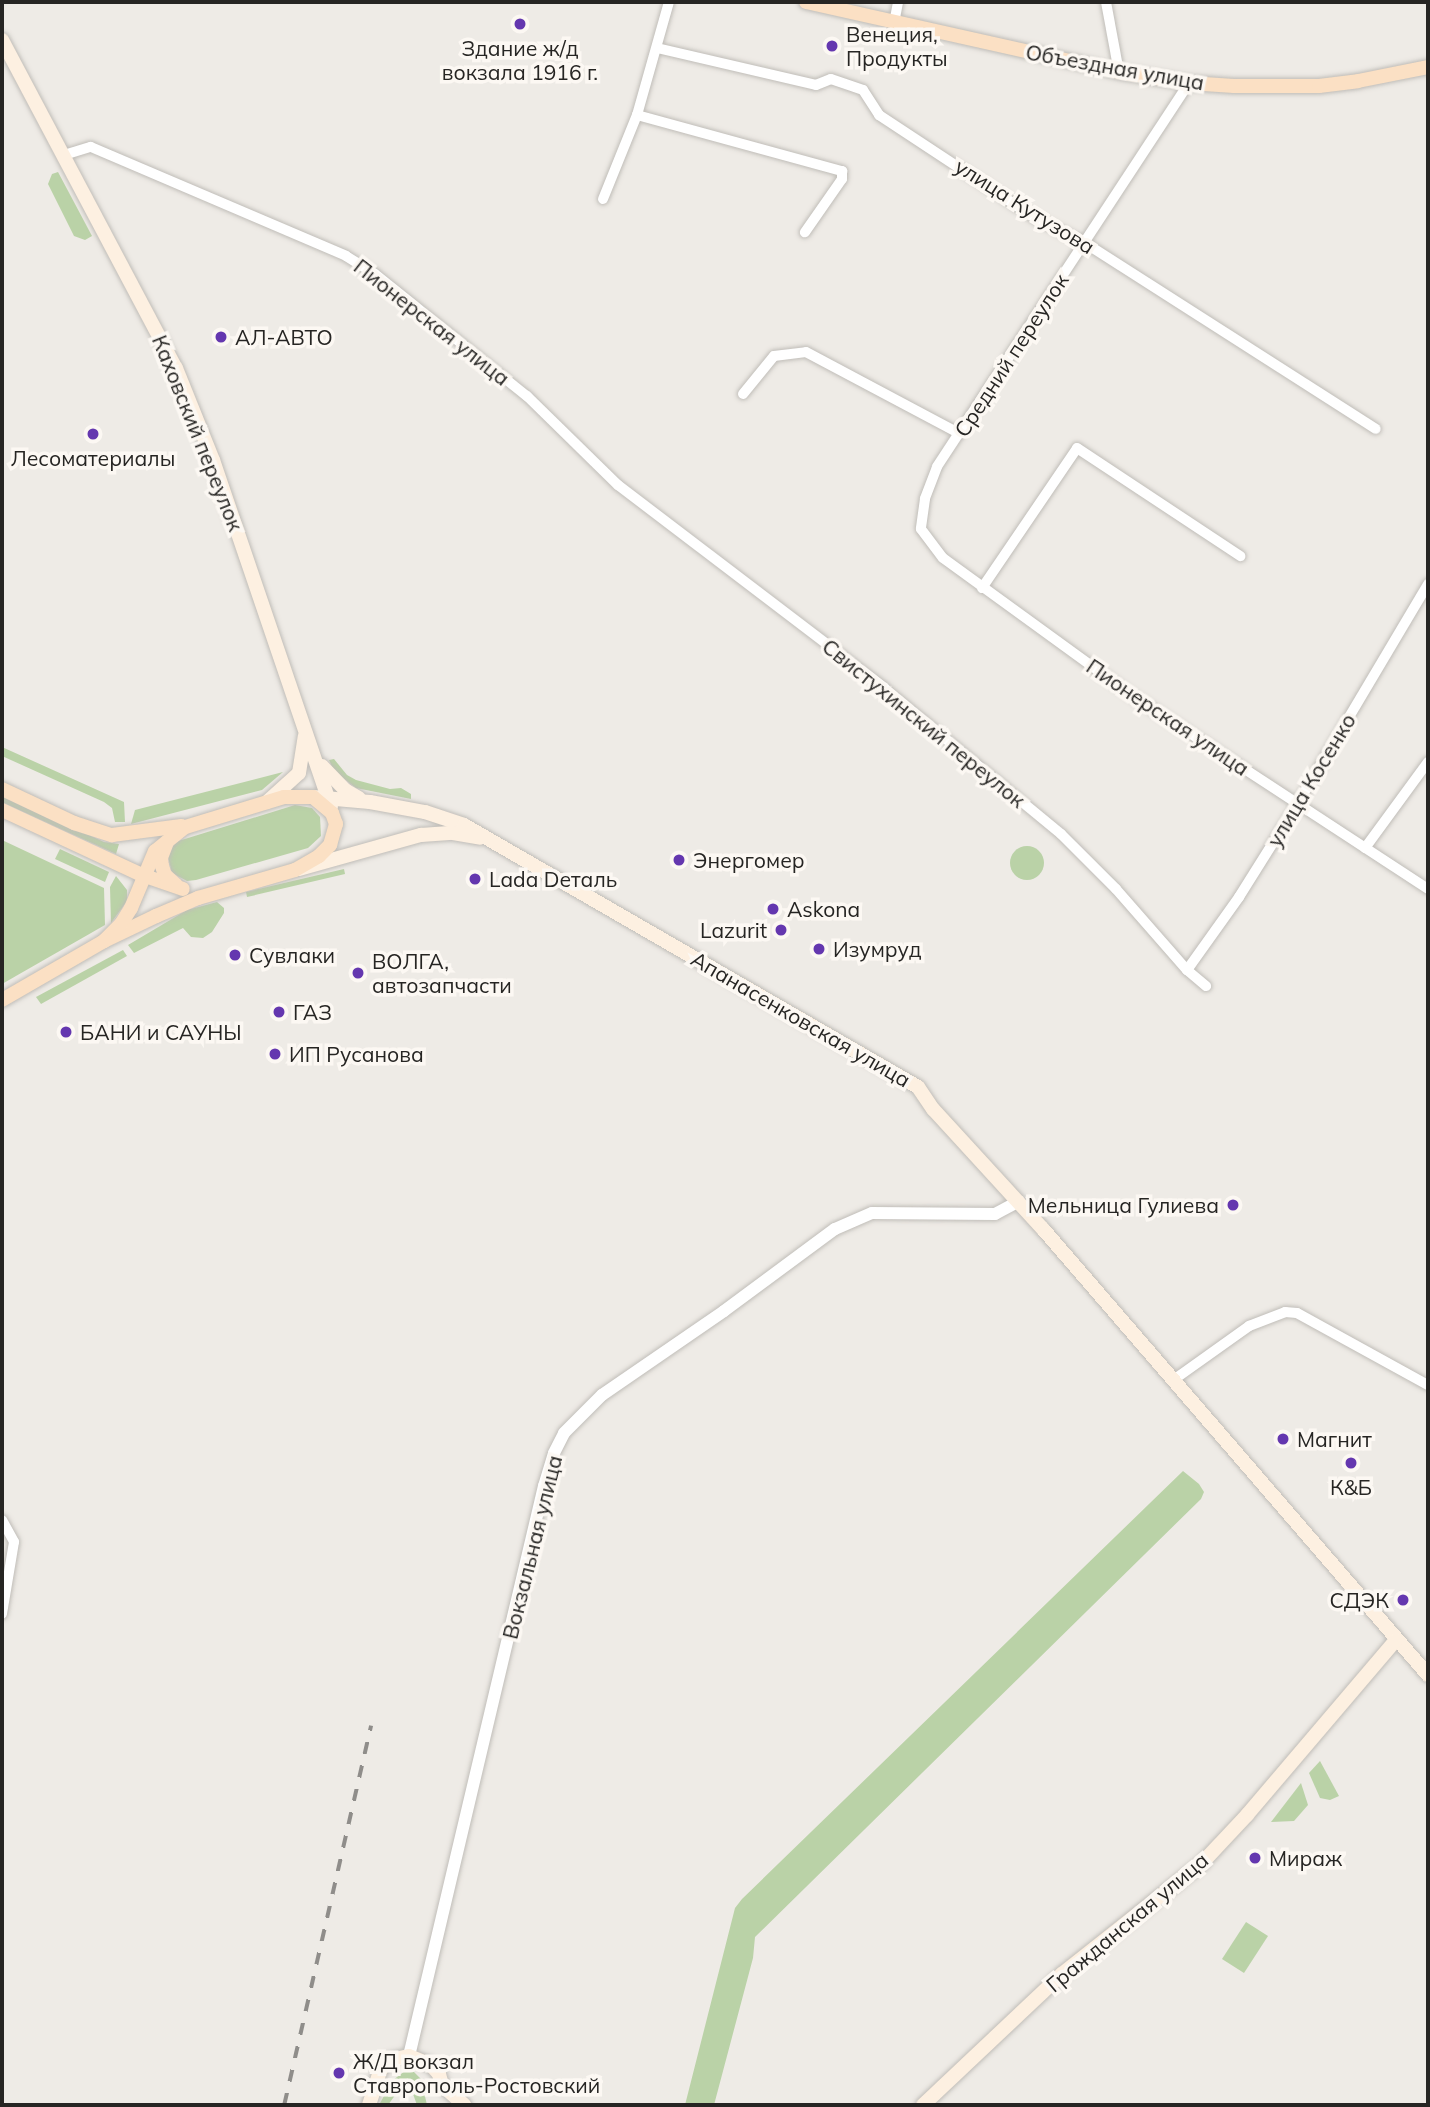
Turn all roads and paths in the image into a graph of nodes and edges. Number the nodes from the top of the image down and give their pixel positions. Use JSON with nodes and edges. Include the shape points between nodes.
{"nodes":[{"id":1,"x":669,"y":2,"type":"edge"},
{"id":2,"x":806,"y":2,"type":"edge"},
{"id":3,"x":898,"y":2,"type":"edge"},
{"id":4,"x":1106,"y":2,"type":"edge"},
{"id":5,"x":894,"y":23,"type":"junction"},
{"id":6,"x":2,"y":40,"type":"edge"},
{"id":7,"x":657,"y":48,"type":"junction"},
{"id":8,"x":1428,"y":67,"type":"edge"},
{"id":9,"x":1119,"y":72,"type":"junction"},
{"id":10,"x":1189,"y":83,"type":"junction"},
{"id":11,"x":637,"y":115,"type":"junction"},
{"id":12,"x":64,"y":155,"type":"junction"},
{"id":13,"x":603,"y":199,"type":"dead end"},
{"id":14,"x":805,"y":232,"type":"dead end"},
{"id":15,"x":1085,"y":243,"type":"junction"},
{"id":16,"x":743,"y":394,"type":"dead end"},
{"id":17,"x":1376,"y":429,"type":"dead end"},
{"id":18,"x":960,"y":433,"type":"junction"},
{"id":19,"x":618,"y":485,"type":"joint"},
{"id":20,"x":921,"y":528,"type":"joint"},
{"id":21,"x":1240,"y":556,"type":"dead end"},
{"id":22,"x":1428,"y":584,"type":"edge"},
{"id":23,"x":982,"y":588,"type":"junction"},
{"id":24,"x":306,"y":727,"type":"junction"},
{"id":25,"x":317,"y":760,"type":"junction"},
{"id":26,"x":1428,"y":762,"type":"edge"},
{"id":27,"x":2,"y":789,"type":"edge"},
{"id":28,"x":313,"y":797,"type":"junction"},
{"id":29,"x":329,"y":798,"type":"junction"},
{"id":30,"x":267,"y":802,"type":"junction"},
{"id":31,"x":370,"y":802,"type":"junction"},
{"id":32,"x":1298,"y":803,"type":"junction"},
{"id":33,"x":2,"y":810,"type":"edge"},
{"id":34,"x":196,"y":823,"type":"junction"},
{"id":35,"x":336,"y":824,"type":"junction"},
{"id":36,"x":169,"y":838,"type":"junction"},
{"id":37,"x":491,"y":842,"type":"junction"},
{"id":38,"x":1365,"y":848,"type":"junction"},
{"id":39,"x":116,"y":863,"type":"junction"},
{"id":40,"x":295,"y":870,"type":"junction"},
{"id":41,"x":142,"y":875,"type":"junction"},
{"id":42,"x":229,"y":889,"type":"junction"},
{"id":43,"x":1428,"y":889,"type":"edge"},
{"id":44,"x":183,"y":890,"type":"junction"},
{"id":45,"x":131,"y":908,"type":"junction"},
{"id":46,"x":104,"y":941,"type":"junction"},
{"id":47,"x":1187,"y":970,"type":"junction"},
{"id":48,"x":1206,"y":986,"type":"dead end"},
{"id":49,"x":2,"y":1000,"type":"edge"},
{"id":50,"x":1019,"y":1201,"type":"junction"},
{"id":51,"x":1172,"y":1381,"type":"junction"},
{"id":52,"x":1428,"y":1385,"type":"edge"},
{"id":53,"x":2,"y":1520,"type":"edge"},
{"id":54,"x":2,"y":1614,"type":"edge"},
{"id":55,"x":1396,"y":1640,"type":"junction"},
{"id":56,"x":1428,"y":1675,"type":"edge"},
{"id":57,"x":409,"y":2056,"type":"junction"},
{"id":58,"x":926,"y":2103,"type":"edge"},
{"id":59,"x":369,"y":2105,"type":"edge"},
{"id":60,"x":464,"y":2105,"type":"edge"}],
"edges":[{"from":1,"to":7,"type":"street"},
{"from":2,"to":5,"type":"main road","name":"Объездная улица"},
{"from":3,"to":5,"type":"street"},
{"from":4,"to":9,"type":"street"},
{"from":5,"to":9,"type":"main road","name":"Объездная улица"},
{"from":6,"to":12,"type":"main road","name":"Каховский переулок"},
{"from":7,"to":11,"type":"street"},
{"from":7,"to":15,"type":"street","name":"улица Кутузова","via":[[816,85],[831,79],[863,90],[879,115],[1037,219]]},
{"from":8,"to":10,"type":"main road","name":"Объездная улица","via":[[1319,86]]},
{"from":9,"to":10,"type":"main road","name":"Объездная улица"},
{"from":10,"to":15,"type":"street","name":"Средний переулок"},
{"from":11,"to":13,"type":"street"},
{"from":11,"to":14,"type":"street","via":[[842,171],[842,179]]},
{"from":12,"to":19,"type":"street","name":"Пионерская улица","via":[[91,146],[346,256],[375,274],[527,396]]},
{"from":12,"to":24,"type":"main road","name":"Каховский переулок","via":[[176,368]]},
{"from":15,"to":17,"type":"street","name":"улица Кутузова"},
{"from":15,"to":18,"type":"street","name":"Средний переулок"},
{"from":16,"to":18,"type":"street","via":[[774,356],[806,352]]},
{"from":18,"to":20,"type":"street","name":"Средний переулок","via":[[937,467]]},
{"from":19,"to":47,"type":"street","name":"Свистухинский переулок","via":[[884,688],[1061,834]]},
{"from":20,"to":23,"type":"street","name":"Пионерская улица","via":[[943,558]]},
{"from":21,"to":23,"type":"street","via":[[1077,448]]},
{"from":22,"to":32,"type":"street","name":"улица Косенко"},
{"from":23,"to":32,"type":"street","name":"Пионерская улица","via":[[1130,694]]},
{"from":24,"to":25,"type":"main road","name":"Каховский переулок"},
{"from":24,"to":30,"type":"main road","via":[[299,773]]},
{"from":25,"to":29,"type":"main road","name":"Каховский переулок"},
{"from":25,"to":31,"type":"main road","via":[[345,790]]},
{"from":26,"to":38,"type":"street"},
{"from":27,"to":34,"type":"main road","via":[[112,835]]},
{"from":28,"to":29,"type":"main road"},
{"from":28,"to":30,"type":"main road"},
{"from":28,"to":35,"type":"main road","via":[[324,804]]},
{"from":29,"to":31,"type":"main road"},
{"from":29,"to":35,"type":"main road","name":"Каховский переулок"},
{"from":30,"to":34,"type":"main road"},
{"from":31,"to":37,"type":"main road","via":[[446,818]]},
{"from":32,"to":38,"type":"street","name":"Пионерская улица"},
{"from":32,"to":47,"type":"street","name":"улица Косенко"},
{"from":33,"to":39,"type":"main road"},
{"from":34,"to":36,"type":"main road"},
{"from":35,"to":40,"type":"main road","via":[[330,845]]},
{"from":36,"to":41,"type":"main road","via":[[155,851]]},
{"from":36,"to":44,"type":"main road","via":[[162,866],[172,883]]},
{"from":37,"to":40,"type":"main road","via":[[453,833],[421,835]]},
{"from":37,"to":50,"type":"main road","name":"Апанасенковская улица","via":[[918,1087]]},
{"from":38,"to":43,"type":"street","name":"Пионерская улица"},
{"from":39,"to":41,"type":"main road"},
{"from":39,"to":45,"type":"main road","via":[[132,882]]},
{"from":40,"to":42,"type":"main road"},
{"from":41,"to":44,"type":"main road"},
{"from":41,"to":45,"type":"main road"},
{"from":42,"to":44,"type":"main road"},
{"from":42,"to":46,"type":"main road","via":[[189,901]]},
{"from":45,"to":46,"type":"main road"},
{"from":46,"to":49,"type":"main road"},
{"from":47,"to":48,"type":"street","name":"Свистухинский переулок"},
{"from":50,"to":51,"type":"main road","name":"Апанасенковская улица"},
{"from":50,"to":57,"type":"street","name":"Вокзальная улица","via":[[995,1214],[872,1213],[835,1229],[602,1395],[564,1433],[544,1486]]},
{"from":51,"to":52,"type":"street","via":[[1249,1326],[1285,1312],[1297,1313]]},
{"from":51,"to":55,"type":"main road","name":"Апанасенковская улица"},
{"from":53,"to":54,"type":"street","via":[[15,1542]]},
{"from":55,"to":56,"type":"main road","name":"Апанасенковская улица"},
{"from":55,"to":58,"type":"main road","name":"Гражданская улица","via":[[1202,1863],[1062,1974]]},
{"from":57,"to":59,"type":"main road","via":[[390,2060],[381,2069]]},
{"from":57,"to":60,"type":"main road","via":[[431,2065],[442,2085]]}]}
